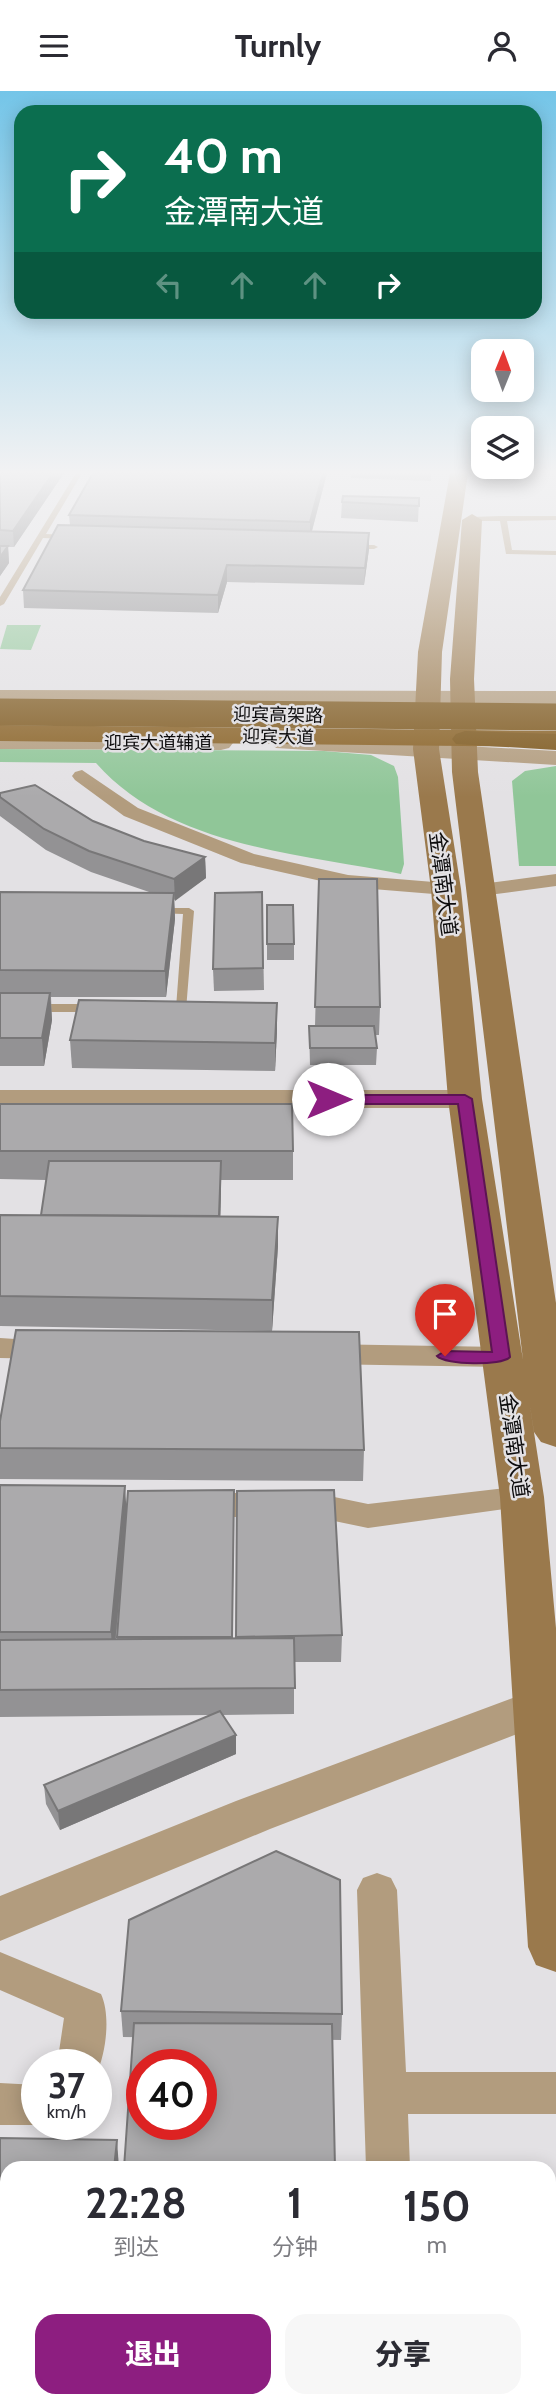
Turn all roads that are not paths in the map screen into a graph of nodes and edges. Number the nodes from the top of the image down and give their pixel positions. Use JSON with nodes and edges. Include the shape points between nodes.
{"nodes":[{"id":1,"x":14,"y":581,"type":"edge"},
{"id":2,"x":441,"y":581,"type":"edge"},
{"id":3,"x":464,"y":581,"type":"edge"},
{"id":4,"x":0,"y":604,"type":"edge"},
{"id":5,"x":556,"y":698,"type":"edge"},
{"id":6,"x":0,"y":700,"type":"edge"},
{"id":7,"x":556,"y":707,"type":"edge"},
{"id":8,"x":0,"y":712,"type":"edge"},
{"id":9,"x":556,"y":717,"type":"edge"},
{"id":10,"x":446,"y":723,"type":"junction"},
{"id":11,"x":0,"y":727,"type":"edge"},
{"id":12,"x":556,"y":731,"type":"edge"},
{"id":13,"x":0,"y":733,"type":"edge"},
{"id":14,"x":556,"y":741,"type":"edge"},
{"id":15,"x":0,"y":742,"type":"edge"},
{"id":16,"x":556,"y":758,"type":"edge"},
{"id":17,"x":82,"y":776,"type":"dead end"},
{"id":18,"x":556,"y":880,"type":"edge"},
{"id":19,"x":463,"y":890,"type":"junction"},
{"id":20,"x":148,"y":911,"type":"edge"},
{"id":21,"x":0,"y":1008,"type":"edge"},
{"id":22,"x":104,"y":1008,"type":"edge"},
{"id":23,"x":182,"y":1008,"type":"edge"},
{"id":24,"x":0,"y":1099,"type":"edge"},
{"id":25,"x":465,"y":1099,"type":"junction"},
{"id":26,"x":0,"y":1348,"type":"edge"},
{"id":27,"x":83,"y":1350,"type":"edge"},
{"id":28,"x":292,"y":1354,"type":"edge"},
{"id":29,"x":501,"y":1357,"type":"junction"},
{"id":30,"x":556,"y":1432,"type":"edge"},
{"id":31,"x":522,"y":1497,"type":"junction"},
{"id":32,"x":164,"y":1505,"type":"edge"},
{"id":33,"x":546,"y":1703,"type":"edge"},
{"id":34,"x":377,"y":1890,"type":"dead end"},
{"id":35,"x":0,"y":1919,"type":"edge"},
{"id":36,"x":556,"y":1947,"type":"edge"},
{"id":37,"x":0,"y":1970,"type":"edge"},
{"id":38,"x":81,"y":2049,"type":"edge"},
{"id":39,"x":386,"y":2093,"type":"junction"},
{"id":40,"x":556,"y":2093,"type":"edge"},
{"id":41,"x":0,"y":2104,"type":"edge"},
{"id":42,"x":21,"y":2105,"type":"edge"},
{"id":43,"x":388,"y":2161,"type":"edge"}],
"edges":[{"from":1,"to":4,"type":"lane"},
{"from":2,"to":10,"type":"main road","via":[[430,652]]},
{"from":3,"to":10,"type":"main road"},
{"from":5,"to":10,"type":"street"},
{"from":6,"to":10,"type":"main road","name":"迎宾大道"},
{"from":6,"to":10,"type":"street","via":[[265,698]]},
{"from":7,"to":10,"type":"highway"},
{"from":8,"to":9,"type":"highway","name":"迎宾高架路","bridge":true},
{"from":10,"to":13,"type":"main road","name":"迎宾大道"},
{"from":10,"to":14,"type":"highway"},
{"from":10,"to":15,"type":"street","name":"迎宾大道辅道","via":[[315,743]]},
{"from":10,"to":16,"type":"street"},
{"from":10,"to":19,"type":"main road","name":"金潭南大道"},
{"from":11,"to":12,"type":"highway","name":"迎宾高架路"},
{"from":17,"to":19,"type":"street","via":[[131,812],[248,859],[348,881]]},
{"from":18,"to":19,"type":"street"},
{"from":19,"to":25,"type":"main road","name":"金潭南大道"},
{"from":19,"to":30,"type":"main road","name":"金潭南大道"},
{"from":20,"to":23,"type":"lane","via":[[189,911]]},
{"from":21,"to":22,"type":"lane"},
{"from":24,"to":25,"type":"street"},
{"from":25,"to":29,"type":"main road","name":"金潭南大道"},
{"from":26,"to":27,"type":"street"},
{"from":28,"to":29,"type":"street"},
{"from":29,"to":31,"type":"main road","name":"金潭南大道"},
{"from":31,"to":32,"type":"street","via":[[368,1516],[315,1505]]},
{"from":31,"to":33,"type":"main road","name":"金潭南大道"},
{"from":33,"to":35,"type":"street","via":[[253,1815]]},
{"from":33,"to":36,"type":"main road","name":"金潭南大道"},
{"from":34,"to":39,"type":"street"},
{"from":37,"to":38,"type":"street","via":[[86,2008]]},
{"from":39,"to":40,"type":"street"},
{"from":39,"to":43,"type":"street"},
{"from":41,"to":42,"type":"street"}]}
